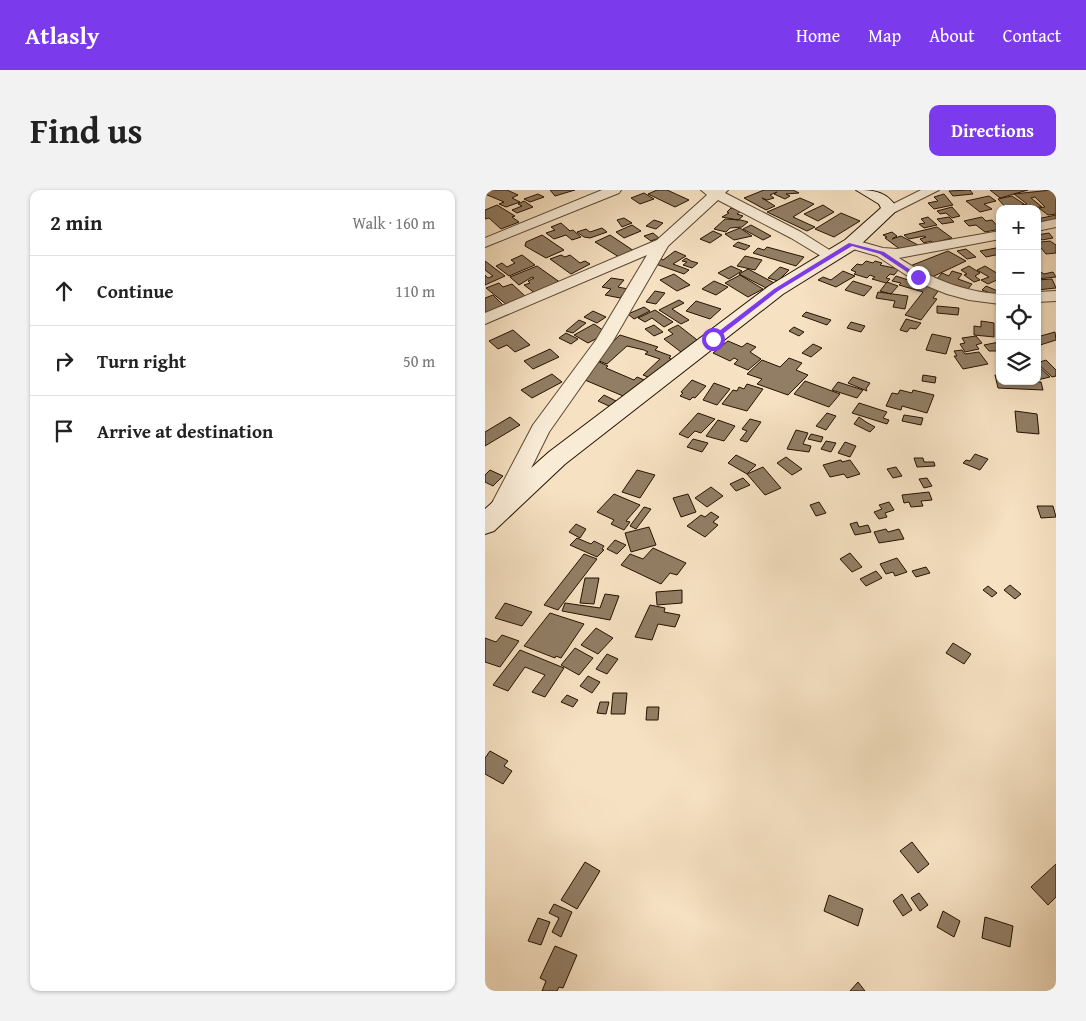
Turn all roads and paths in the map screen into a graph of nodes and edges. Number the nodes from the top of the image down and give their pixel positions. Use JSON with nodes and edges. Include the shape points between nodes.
{"nodes":[{"id":1,"x":614,"y":190,"type":"edge"},
{"id":2,"x":864,"y":190,"type":"edge"},
{"id":3,"x":932,"y":190,"type":"edge"},
{"id":4,"x":715,"y":191,"type":"edge"},
{"id":5,"x":890,"y":209,"type":"junction"},
{"id":6,"x":1056,"y":224,"type":"edge"},
{"id":7,"x":1041,"y":226,"type":"edge"},
{"id":8,"x":996,"y":236,"type":"edge"},
{"id":9,"x":485,"y":243,"type":"edge"},
{"id":10,"x":662,"y":243,"type":"junction"},
{"id":11,"x":851,"y":244,"type":"junction"},
{"id":12,"x":882,"y":253,"type":"junction"},
{"id":13,"x":831,"y":256,"type":"junction"},
{"id":14,"x":1056,"y":296,"type":"edge"},
{"id":15,"x":1041,"y":298,"type":"edge"},
{"id":16,"x":996,"y":299,"type":"edge"},
{"id":17,"x":485,"y":319,"type":"edge"},
{"id":18,"x":502,"y":506,"type":"junction"},
{"id":19,"x":485,"y":524,"type":"edge"}],
"edges":[{"from":1,"to":9,"type":"street"},
{"from":2,"to":5,"type":"main road","via":[[885,201]]},
{"from":3,"to":5,"type":"street"},
{"from":4,"to":10,"type":"street"},
{"from":4,"to":13,"type":"street"},
{"from":5,"to":11,"type":"main road"},
{"from":6,"to":7,"type":"street"},
{"from":8,"to":12,"type":"street","via":[[913,252]]},
{"from":10,"to":17,"type":"street"},
{"from":10,"to":18,"type":"street","via":[[604,341],[540,430]]},
{"from":11,"to":12,"type":"street"},
{"from":11,"to":13,"type":"main road"},
{"from":12,"to":16,"type":"street","via":[[918,277],[971,296]]},
{"from":13,"to":18,"type":"main road","via":[[769,295],[557,458]]},
{"from":14,"to":15,"type":"street"},
{"from":18,"to":19,"type":"main road"}]}
